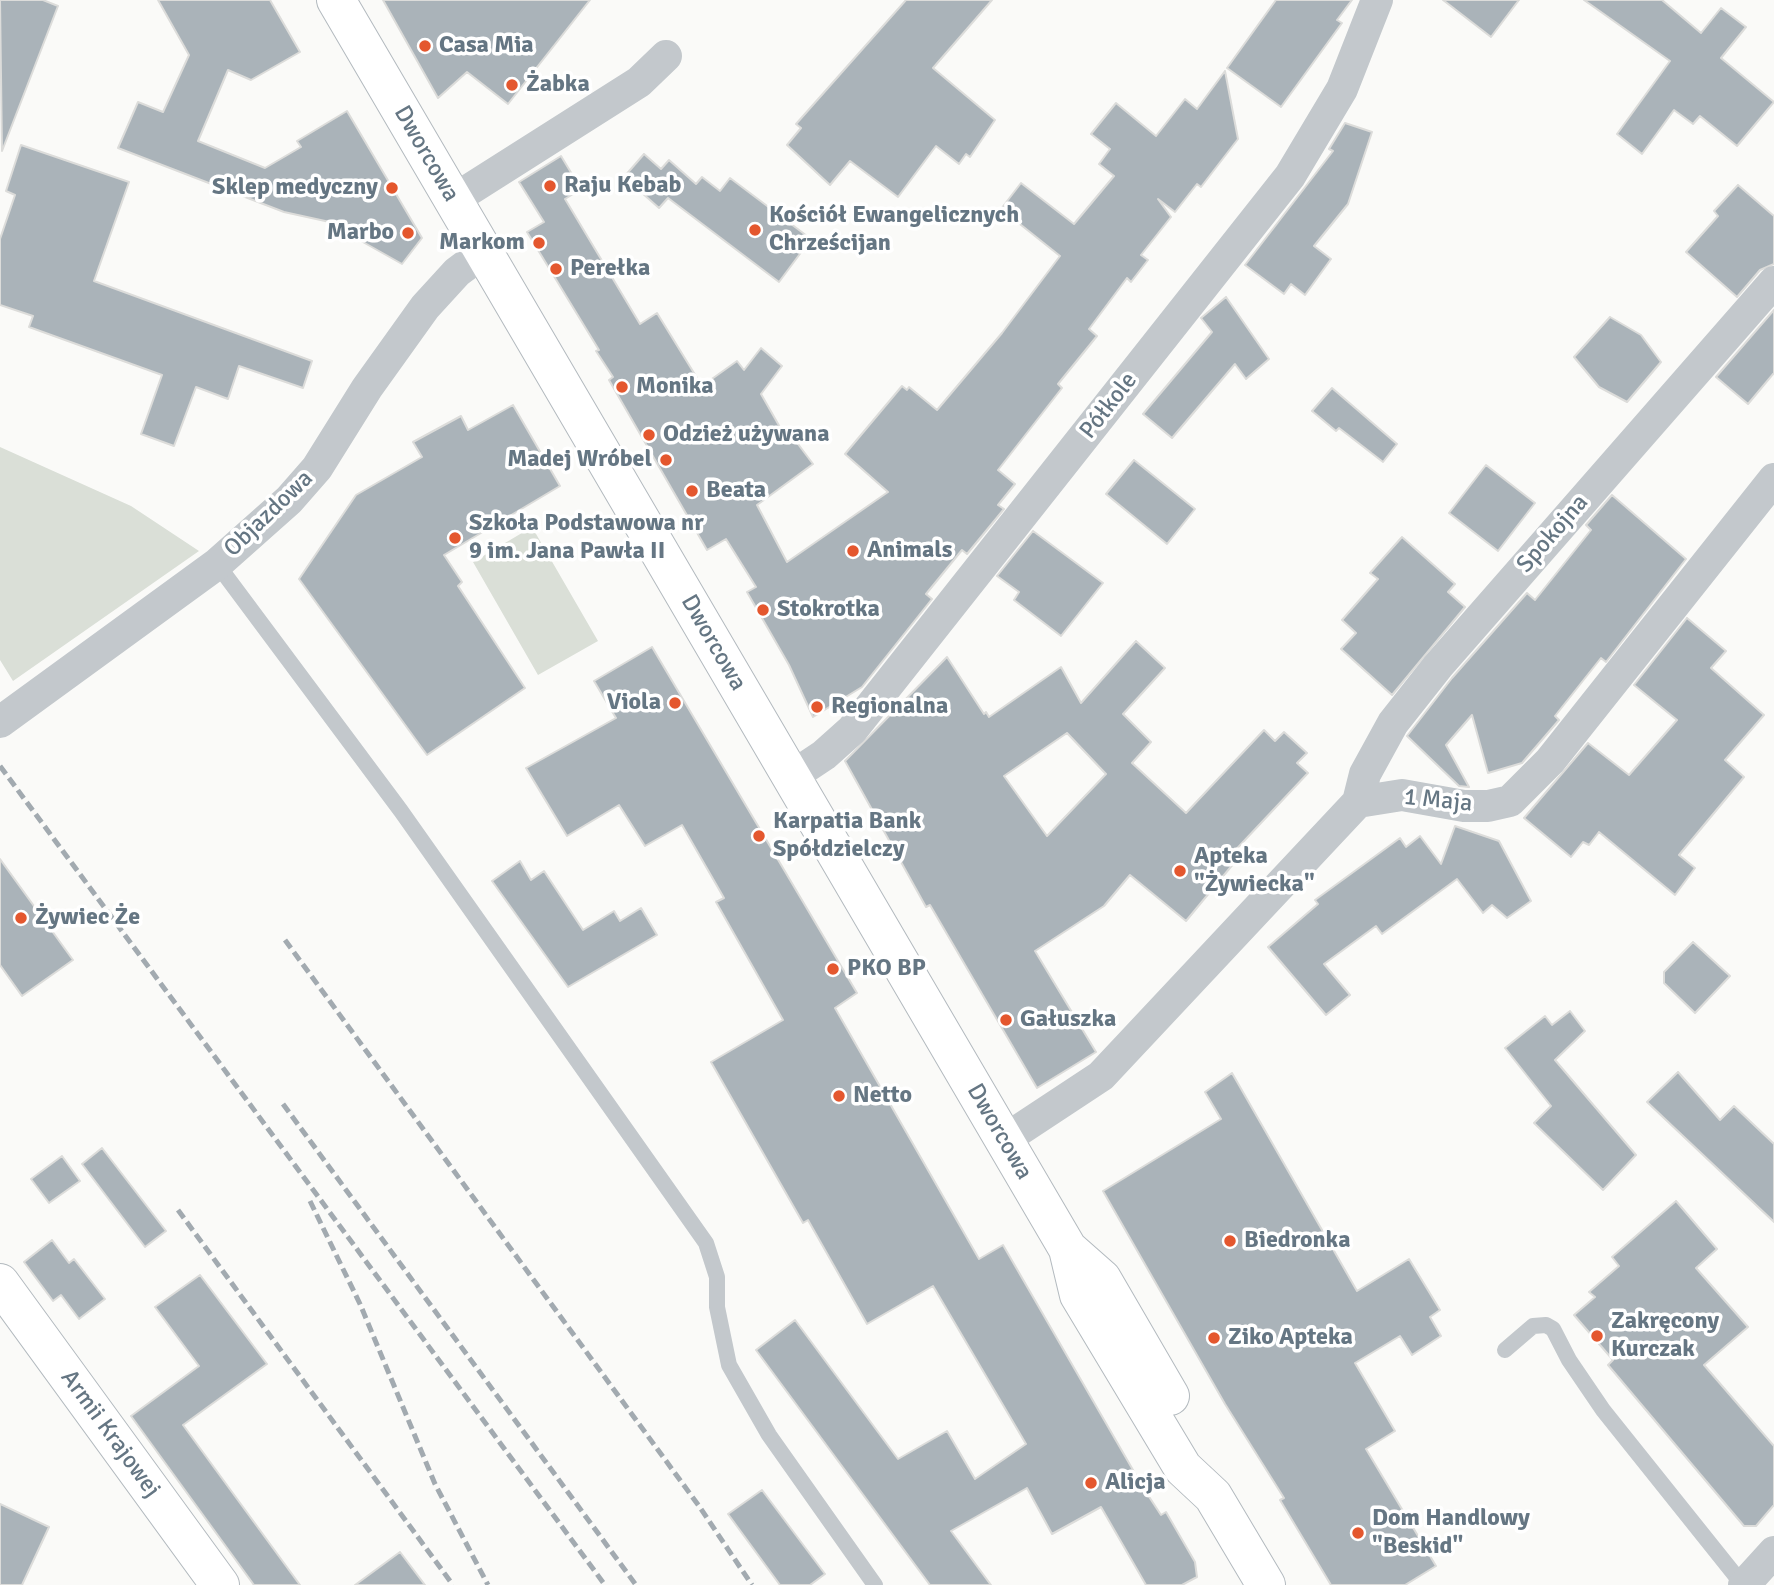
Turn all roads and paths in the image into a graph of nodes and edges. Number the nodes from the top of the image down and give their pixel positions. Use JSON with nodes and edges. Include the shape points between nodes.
{"nodes":[{"id":1,"x":336,"y":0,"type":"edge"},
{"id":2,"x":1377,"y":0,"type":"edge"},
{"id":3,"x":666,"y":56,"type":"dead end"},
{"id":4,"x":453,"y":200,"type":"junction"},
{"id":5,"x":484,"y":252,"type":"junction"},
{"id":6,"x":1774,"y":282,"type":"edge"},
{"id":7,"x":1774,"y":480,"type":"edge"},
{"id":8,"x":217,"y":564,"type":"junction"},
{"id":9,"x":0,"y":722,"type":"edge"},
{"id":10,"x":792,"y":777,"type":"junction"},
{"id":11,"x":1357,"y":802,"type":"junction"},
{"id":12,"x":1004,"y":1140,"type":"junction"},
{"id":13,"x":0,"y":1283,"type":"edge"},
{"id":14,"x":1506,"y":1350,"type":"dead end"},
{"id":15,"x":1774,"y":1552,"type":"edge"},
{"id":16,"x":220,"y":1585,"type":"edge"},
{"id":17,"x":875,"y":1585,"type":"edge"},
{"id":18,"x":1266,"y":1585,"type":"edge"},
{"id":19,"x":1744,"y":1585,"type":"edge"}],
"edges":[{"from":1,"to":4,"type":"street","name":"Dworcowa"},
{"from":2,"to":10,"type":"street","name":"Półkole","via":[[1342,89],[1290,176],[852,730]]},
{"from":3,"to":4,"type":"street","via":[[639,82]]},
{"from":4,"to":5,"type":"street","name":"Dworcowa"},
{"from":5,"to":8,"type":"street","name":"Objazdowa","via":[[445,285],[394,348],[317,468],[289,500]]},
{"from":5,"to":10,"type":"street","name":"Dworcowa"},
{"from":6,"to":11,"type":"street","name":"Spokojna","via":[[1438,666],[1393,723],[1365,774]]},
{"from":7,"to":11,"type":"street","name":"1 Maja","via":[[1550,761],[1510,801],[1464,806],[1402,796]]},
{"from":8,"to":9,"type":"street","name":"Objazdowa"},
{"from":8,"to":17,"type":"lane","via":[[401,811],[706,1243],[717,1277],[717,1307],[729,1365],[769,1435]]},
{"from":10,"to":12,"type":"street","name":"Dworcowa"},
{"from":11,"to":12,"type":"street","via":[[1101,1076]]},
{"from":12,"to":18,"type":"street","name":"Dworcowa","via":[[1068,1250],[1079,1295],[1182,1468],[1213,1496]]},
{"from":13,"to":16,"type":"street","name":"Armii Krajowej"},
{"from":14,"to":19,"type":"lane","via":[[1533,1326],[1553,1329],[1604,1410]]},
{"from":15,"to":19,"type":"street"}]}
